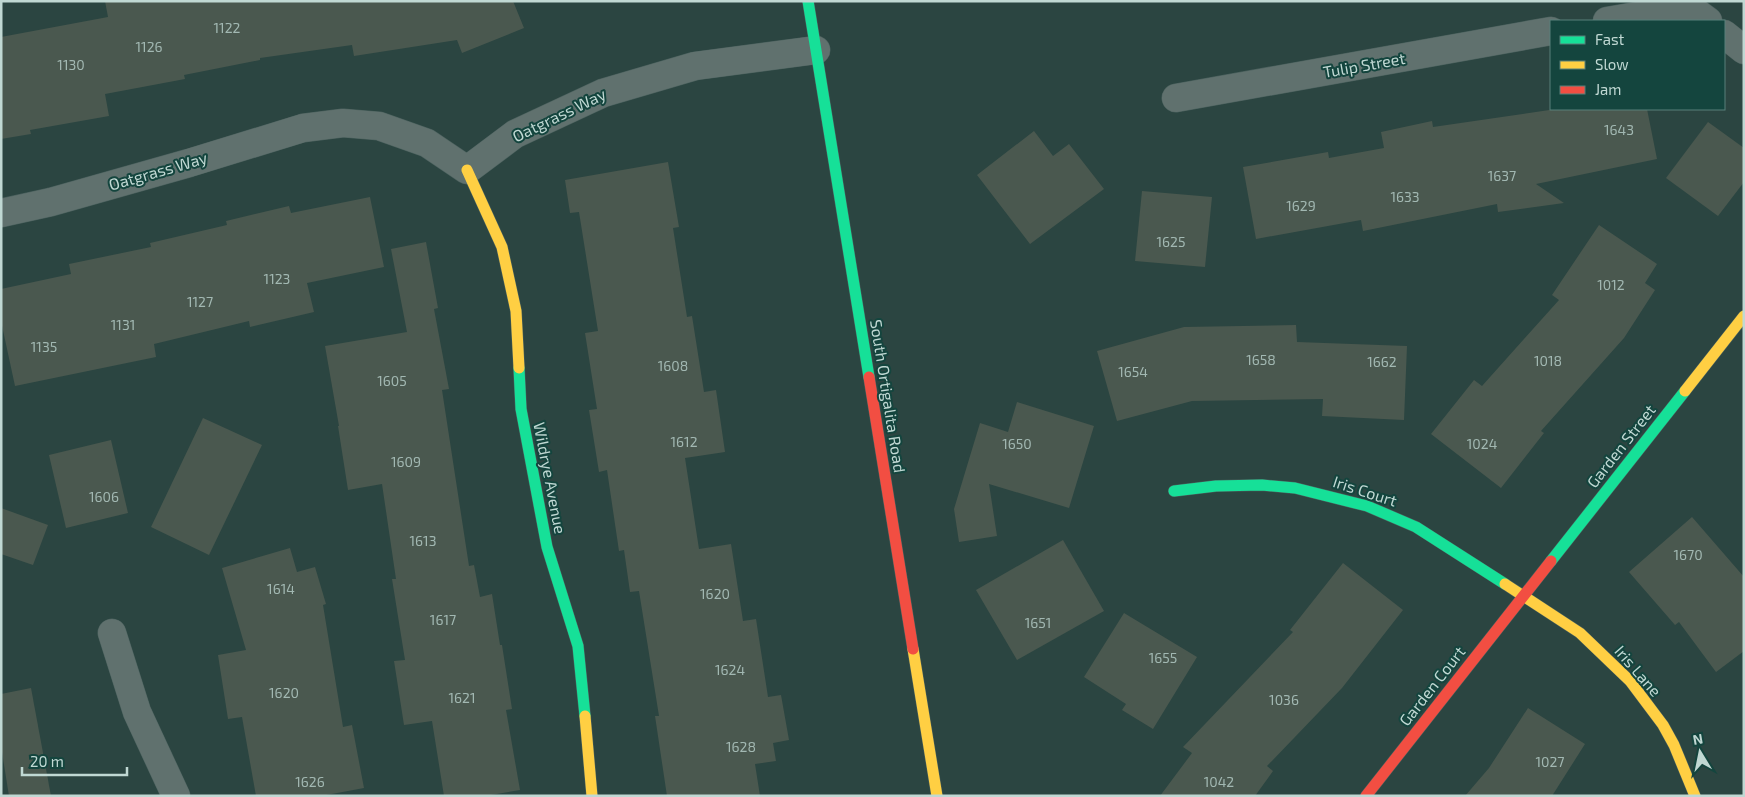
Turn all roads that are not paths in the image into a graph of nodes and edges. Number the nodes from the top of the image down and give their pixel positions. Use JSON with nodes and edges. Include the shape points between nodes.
{"nodes":[{"id":1,"x":808,"y":1,"type":"edge"},
{"id":2,"x":1613,"y":20,"type":"edge"},
{"id":3,"x":1707,"y":20,"type":"edge"},
{"id":4,"x":1550,"y":31,"type":"edge"},
{"id":5,"x":1725,"y":35,"type":"edge"},
{"id":6,"x":816,"y":50,"type":"junction"},
{"id":7,"x":1744,"y":50,"type":"edge"},
{"id":8,"x":1176,"y":98,"type":"dead end"},
{"id":9,"x":467,"y":170,"type":"junction"},
{"id":10,"x":1,"y":213,"type":"edge"},
{"id":11,"x":1744,"y":316,"type":"edge"},
{"id":12,"x":1174,"y":491,"type":"dead end"},
{"id":13,"x":1524,"y":596,"type":"junction"},
{"id":14,"x":112,"y":633,"type":"dead end"},
{"id":15,"x":176,"y":796,"type":"edge"},
{"id":16,"x":592,"y":796,"type":"edge"},
{"id":17,"x":937,"y":796,"type":"edge"},
{"id":18,"x":1366,"y":796,"type":"edge"},
{"id":19,"x":1695,"y":796,"type":"edge"}],
"edges":[{"from":1,"to":6,"type":"street","name":"South Ortigalita Road"},
{"from":2,"to":3,"type":"street","via":[[1689,7]]},
{"from":4,"to":8,"type":"street","name":"Tulip Street"},
{"from":5,"to":7,"type":"street"},
{"from":6,"to":9,"type":"street","name":"Oatgrass Way","via":[[695,66],[603,93],[515,134]]},
{"from":6,"to":17,"type":"street","name":"South Ortigalita Road"},
{"from":9,"to":10,"type":"street","name":"Oatgrass Way","via":[[427,143],[380,126],[343,123],[303,128],[51,202]]},
{"from":9,"to":16,"type":"street","name":"Wildrye Avenue","via":[[502,247],[516,311],[521,409],[547,547],[578,646]]},
{"from":11,"to":13,"type":"street","name":"Garden Street"},
{"from":12,"to":13,"type":"street","name":"Iris Court","via":[[1262,485],[1295,488],[1367,506],[1416,527]]},
{"from":13,"to":18,"type":"street","name":"Garden Court"},
{"from":13,"to":19,"type":"street","name":"Iris Lane","via":[[1580,633],[1630,681],[1663,725]]},
{"from":14,"to":15,"type":"street","via":[[137,712]]}]}
